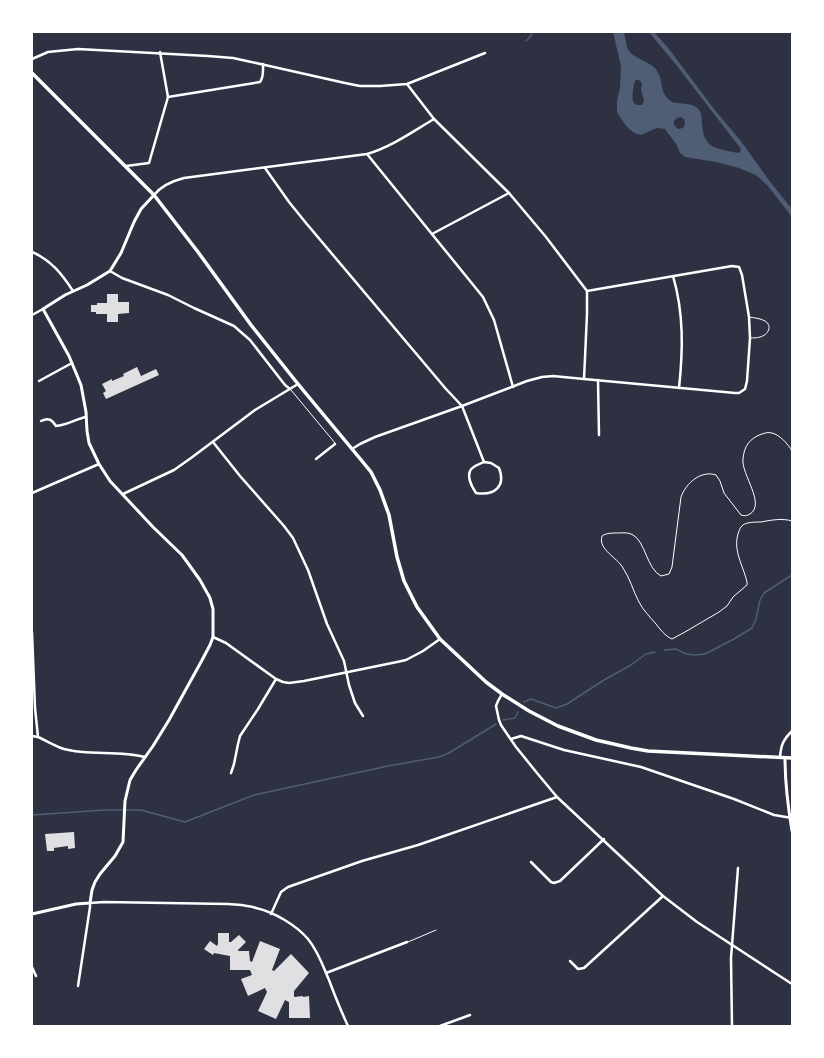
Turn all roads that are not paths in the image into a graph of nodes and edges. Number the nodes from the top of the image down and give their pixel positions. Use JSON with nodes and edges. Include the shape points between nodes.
{"nodes":[{"id":1,"x":160,"y":52,"type":"junction"},
{"id":2,"x":485,"y":53,"type":"dead end"},
{"id":3,"x":32,"y":58,"type":"edge"},
{"id":4,"x":263,"y":64,"type":"junction"},
{"id":5,"x":32,"y":73,"type":"edge"},
{"id":6,"x":407,"y":84,"type":"junction"},
{"id":7,"x":168,"y":97,"type":"junction"},
{"id":8,"x":434,"y":119,"type":"junction"},
{"id":9,"x":367,"y":154,"type":"junction"},
{"id":10,"x":126,"y":166,"type":"junction"},
{"id":11,"x":265,"y":168,"type":"junction"},
{"id":12,"x":509,"y":193,"type":"junction"},
{"id":13,"x":154,"y":195,"type":"junction"},
{"id":14,"x":432,"y":234,"type":"junction"},
{"id":15,"x":32,"y":252,"type":"edge"},
{"id":16,"x":110,"y":271,"type":"junction"},
{"id":17,"x":673,"y":276,"type":"junction"},
{"id":18,"x":73,"y":291,"type":"junction"},
{"id":19,"x":587,"y":291,"type":"junction"},
{"id":20,"x":43,"y":309,"type":"junction"},
{"id":21,"x":32,"y":315,"type":"edge"},
{"id":22,"x":749,"y":316,"type":"junction"},
{"id":23,"x":750,"y":338,"type":"junction"},
{"id":24,"x":72,"y":363,"type":"junction"},
{"id":25,"x":584,"y":379,"type":"junction"},
{"id":26,"x":598,"y":380,"type":"junction"},
{"id":27,"x":39,"y":381,"type":"dead end"},
{"id":28,"x":298,"y":384,"type":"junction"},
{"id":29,"x":513,"y":387,"type":"junction"},
{"id":30,"x":679,"y":388,"type":"junction"},
{"id":31,"x":290,"y":389,"type":"junction"},
{"id":32,"x":462,"y":406,"type":"junction"},
{"id":33,"x":86,"y":417,"type":"junction"},
{"id":34,"x":42,"y":421,"type":"dead end"},
{"id":35,"x":599,"y":435,"type":"dead end"},
{"id":36,"x":213,"y":442,"type":"junction"},
{"id":37,"x":335,"y":444,"type":"joint"},
{"id":38,"x":352,"y":448,"type":"junction"},
{"id":39,"x":316,"y":458,"type":"dead end"},
{"id":40,"x":484,"y":462,"type":"junction"},
{"id":41,"x":99,"y":464,"type":"junction"},
{"id":42,"x":32,"y":493,"type":"edge"},
{"id":43,"x":123,"y":494,"type":"junction"},
{"id":44,"x":32,"y":632,"type":"edge"},
{"id":45,"x":213,"y":637,"type":"junction"},
{"id":46,"x":440,"y":639,"type":"junction"},
{"id":47,"x":346,"y":672,"type":"junction"},
{"id":48,"x":276,"y":679,"type":"junction"},
{"id":49,"x":502,"y":694,"type":"junction"},
{"id":50,"x":363,"y":716,"type":"dead end"},
{"id":51,"x":792,"y":731,"type":"edge"},
{"id":52,"x":32,"y":736,"type":"edge"},
{"id":53,"x":38,"y":737,"type":"junction"},
{"id":54,"x":511,"y":739,"type":"junction"},
{"id":55,"x":145,"y":757,"type":"junction"},
{"id":56,"x":780,"y":758,"type":"junction"},
{"id":57,"x":785,"y":758,"type":"junction"},
{"id":58,"x":792,"y":758,"type":"edge"},
{"id":59,"x":231,"y":773,"type":"dead end"},
{"id":60,"x":557,"y":796,"type":"junction"},
{"id":61,"x":791,"y":819,"type":"edge"},
{"id":62,"x":792,"y":831,"type":"edge"},
{"id":63,"x":604,"y":840,"type":"junction"},
{"id":64,"x":531,"y":862,"type":"dead end"},
{"id":65,"x":738,"y":868,"type":"dead end"},
{"id":66,"x":663,"y":896,"type":"junction"},
{"id":67,"x":90,"y":903,"type":"junction"},
{"id":68,"x":32,"y":914,"type":"edge"},
{"id":69,"x":271,"y":914,"type":"junction"},
{"id":70,"x":436,"y":930,"type":"dead end"},
{"id":71,"x":407,"y":942,"type":"joint"},
{"id":72,"x":733,"y":946,"type":"junction"},
{"id":73,"x":570,"y":961,"type":"dead end"},
{"id":74,"x":32,"y":967,"type":"edge"},
{"id":75,"x":326,"y":973,"type":"junction"},
{"id":76,"x":36,"y":976,"type":"dead end"},
{"id":77,"x":792,"y":984,"type":"edge"},
{"id":78,"x":78,"y":986,"type":"dead end"},
{"id":79,"x":470,"y":1015,"type":"dead end"},
{"id":80,"x":348,"y":1026,"type":"edge"},
{"id":81,"x":440,"y":1026,"type":"edge"},
{"id":82,"x":732,"y":1026,"type":"edge"}],
"edges":[{"from":1,"to":3,"type":"street","via":[[78,49],[48,52]]},
{"from":1,"to":4,"type":"street","via":[[233,58]]},
{"from":1,"to":7,"type":"street"},
{"from":2,"to":6,"type":"street"},
{"from":4,"to":6,"type":"street","via":[[360,86]]},
{"from":4,"to":7,"type":"street","via":[[260,82]]},
{"from":5,"to":10,"type":"main road"},
{"from":6,"to":8,"type":"street"},
{"from":7,"to":10,"type":"street","via":[[149,163]]},
{"from":8,"to":9,"type":"street","via":[[392,144]]},
{"from":8,"to":12,"type":"street"},
{"from":9,"to":11,"type":"street"},
{"from":9,"to":14,"type":"street"},
{"from":10,"to":13,"type":"main road"},
{"from":11,"to":13,"type":"street","via":[[190,177],[162,187]]},
{"from":11,"to":32,"type":"street","via":[[306,223]]},
{"from":12,"to":14,"type":"street"},
{"from":12,"to":19,"type":"street"},
{"from":13,"to":16,"type":"street","via":[[141,209]]},
{"from":13,"to":28,"type":"main road"},
{"from":14,"to":29,"type":"street","via":[[483,297],[490,310]]},
{"from":15,"to":18,"type":"street","via":[[47,259]]},
{"from":16,"to":18,"type":"street"},
{"from":16,"to":31,"type":"street","via":[[234,326],[250,340]]},
{"from":17,"to":19,"type":"street"},
{"from":17,"to":22,"type":"street","via":[[739,267]]},
{"from":17,"to":30,"type":"street","via":[[682,332]]},
{"from":18,"to":20,"type":"street"},
{"from":19,"to":25,"type":"street"},
{"from":20,"to":21,"type":"street"},
{"from":20,"to":24,"type":"street"},
{"from":22,"to":23,"type":"street"},
{"from":22,"to":23,"type":"lane","via":[[767,322],[769,326],[767,334]]},
{"from":23,"to":30,"type":"street","via":[[747,381],[743,391],[735,393]]},
{"from":24,"to":27,"type":"street"},
{"from":24,"to":33,"type":"street","via":[[81,385]]},
{"from":25,"to":26,"type":"street"},
{"from":25,"to":29,"type":"street","via":[[542,377]]},
{"from":26,"to":30,"type":"street"},
{"from":26,"to":35,"type":"street"},
{"from":28,"to":31,"type":"street"},
{"from":28,"to":38,"type":"main road"},
{"from":29,"to":32,"type":"street"},
{"from":31,"to":36,"type":"street","via":[[255,410]]},
{"from":31,"to":37,"type":"lane"},
{"from":32,"to":38,"type":"street","via":[[375,437]]},
{"from":32,"to":40,"type":"street"},
{"from":33,"to":34,"type":"street","via":[[60,426],[56,426],[48,419]]},
{"from":33,"to":41,"type":"street","via":[[89,443]]},
{"from":36,"to":43,"type":"street","via":[[174,470]]},
{"from":36,"to":47,"type":"street","via":[[293,538],[344,661]]},
{"from":37,"to":39,"type":"street"},
{"from":38,"to":46,"type":"main road","via":[[375,479],[385,503],[400,570],[411,596]]},
{"from":40,"to":40,"type":"street","via":[[500,468],[501,483],[496,490],[482,494],[476,493],[469,477],[473,467]]},
{"from":41,"to":42,"type":"street"},
{"from":41,"to":43,"type":"street","via":[[110,481]]},
{"from":43,"to":45,"type":"street","via":[[182,555],[200,580],[210,598],[213,610]]},
{"from":44,"to":53,"type":"street"},
{"from":45,"to":48,"type":"street"},
{"from":45,"to":55,"type":"street","via":[[169,720]]},
{"from":46,"to":47,"type":"street","via":[[406,660]]},
{"from":46,"to":49,"type":"main road","via":[[474,672]]},
{"from":47,"to":48,"type":"street","via":[[295,682]]},
{"from":47,"to":50,"type":"street","via":[[355,703]]},
{"from":48,"to":59,"type":"street","via":[[240,736]]},
{"from":49,"to":54,"type":"street","via":[[496,706],[497,712]]},
{"from":49,"to":56,"type":"main road","via":[[558,726],[610,744],[648,751]]},
{"from":51,"to":56,"type":"street","via":[[784,739]]},
{"from":52,"to":53,"type":"street"},
{"from":53,"to":55,"type":"street","via":[[64,749],[135,754]]},
{"from":54,"to":60,"type":"street"},
{"from":54,"to":61,"type":"street","via":[[521,736],[564,750],[641,767]]},
{"from":55,"to":67,"type":"street","via":[[130,780],[122,842],[115,856],[95,882]]},
{"from":56,"to":57,"type":"main road"},
{"from":57,"to":58,"type":"main road"},
{"from":57,"to":61,"type":"street"},
{"from":60,"to":63,"type":"street"},
{"from":60,"to":69,"type":"street","via":[[288,887],[281,892]]},
{"from":61,"to":62,"type":"street"},
{"from":63,"to":64,"type":"street","via":[[556,883],[551,882]]},
{"from":63,"to":66,"type":"street"},
{"from":65,"to":72,"type":"street"},
{"from":66,"to":72,"type":"street"},
{"from":66,"to":73,"type":"street","via":[[584,968],[578,969]]},
{"from":67,"to":68,"type":"street"},
{"from":67,"to":69,"type":"street","via":[[228,904],[257,908]]},
{"from":67,"to":78,"type":"street"},
{"from":69,"to":75,"type":"street","via":[[304,935],[319,956]]},
{"from":70,"to":71,"type":"lane"},
{"from":71,"to":75,"type":"street"},
{"from":72,"to":77,"type":"street"},
{"from":72,"to":82,"type":"street"},
{"from":74,"to":76,"type":"street"},
{"from":75,"to":80,"type":"street"},
{"from":79,"to":81,"type":"street"}]}
